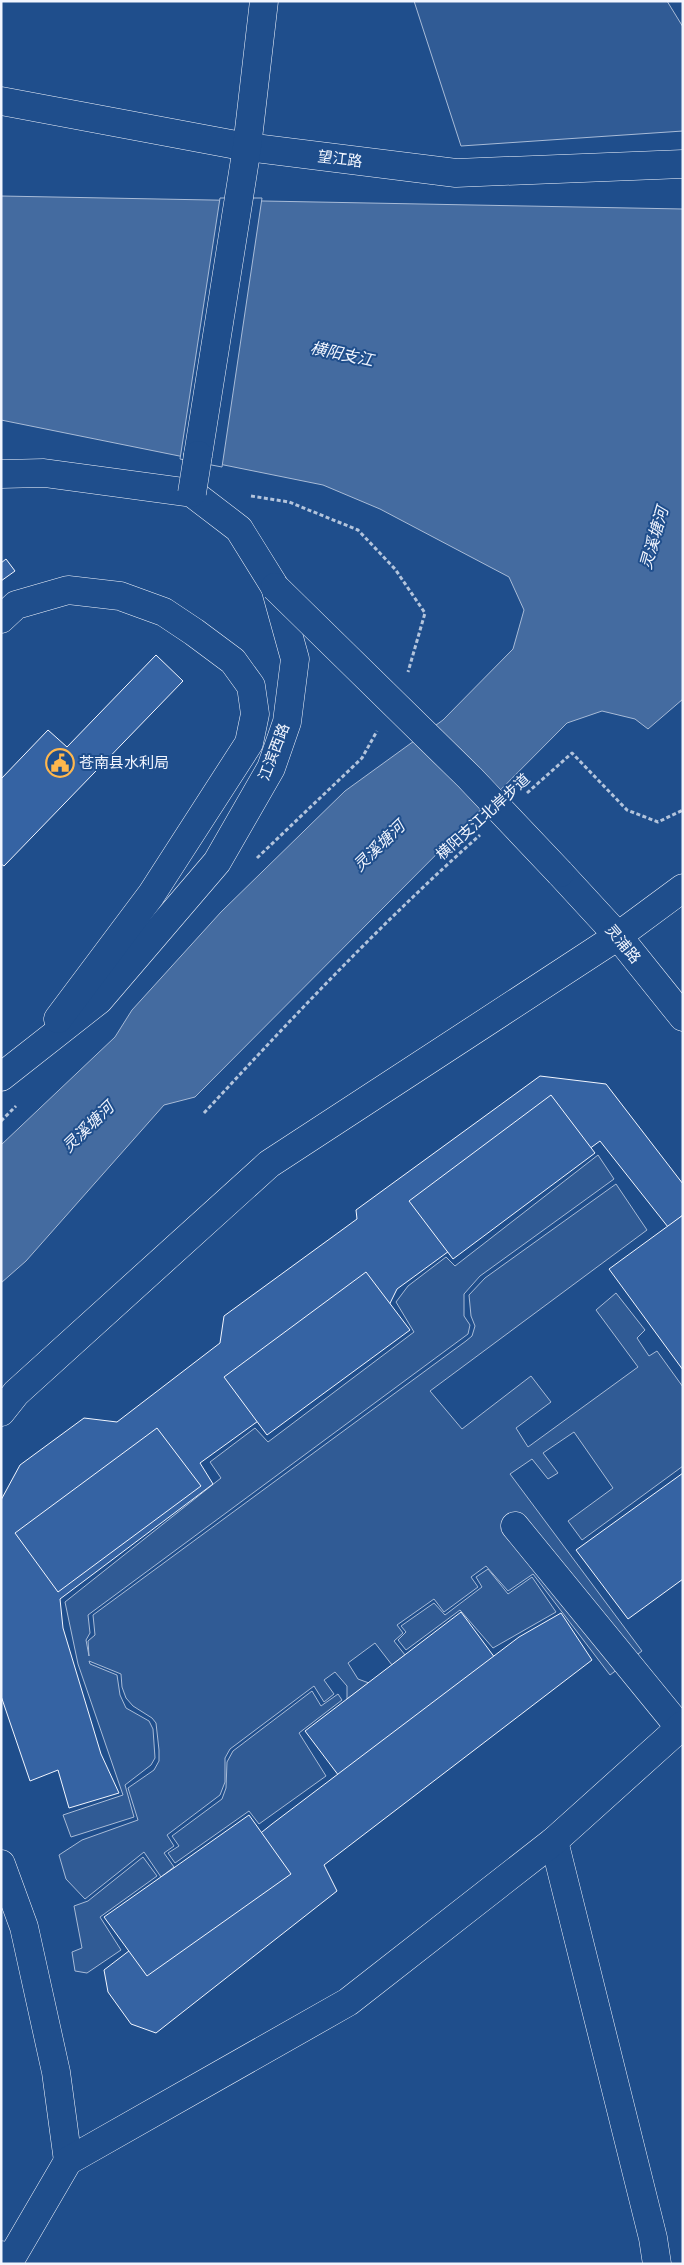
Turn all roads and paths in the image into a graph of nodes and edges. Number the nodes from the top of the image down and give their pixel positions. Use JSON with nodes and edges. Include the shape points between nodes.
{"nodes":[{"id":1,"x":264,"y":1,"type":"edge"},
{"id":2,"x":1,"y":101,"type":"edge"},
{"id":3,"x":247,"y":147,"type":"junction"},
{"id":4,"x":683,"y":164,"type":"edge"},
{"id":5,"x":1,"y":474,"type":"edge"},
{"id":6,"x":192,"y":494,"type":"junction"},
{"id":7,"x":275,"y":587,"type":"junction"},
{"id":8,"x":1,"y":619,"type":"edge"},
{"id":9,"x":522,"y":798,"type":"dead end"},
{"id":10,"x":683,"y":810,"type":"edge"},
{"id":11,"x":487,"y":829,"type":"dead end"},
{"id":12,"x":683,"y":888,"type":"edge"},
{"id":13,"x":618,"y":936,"type":"junction"},
{"id":14,"x":683,"y":1017,"type":"edge"},
{"id":15,"x":5,"y":1074,"type":"edge"},
{"id":16,"x":204,"y":1113,"type":"dead end"},
{"id":17,"x":1,"y":1412,"type":"edge"},
{"id":18,"x":515,"y":1526,"type":"dead end"},
{"id":19,"x":681,"y":1727,"type":"edge"},
{"id":20,"x":554,"y":1841,"type":"junction"},
{"id":21,"x":1,"y":1864,"type":"edge"},
{"id":22,"x":68,"y":2161,"type":"junction"},
{"id":23,"x":10,"y":2259,"type":"edge"},
{"id":24,"x":657,"y":2264,"type":"edge"}],
"edges":[{"from":1,"to":3,"type":"street"},
{"from":2,"to":3,"type":"street","name":"望江路"},
{"from":3,"to":4,"type":"street","name":"望江路","via":[[456,173]]},
{"from":3,"to":6,"type":"street","bridge":true},
{"from":5,"to":6,"type":"street","name":"江滨西路","via":[[44,473]]},
{"from":6,"to":7,"type":"street","name":"江滨西路","via":[[239,529]]},
{"from":7,"to":13,"type":"street","name":"灵浦路","bridge":true,"via":[[470,778]]},
{"from":7,"to":15,"type":"street","name":"江滨西路","via":[[295,658],[287,722],[271,768],[217,862],[99,1000]]},
{"from":8,"to":15,"type":"street","via":[[16,604],[68,590],[120,596],[164,612],[233,661],[252,686],[255,714],[249,743],[151,895],[63,1014]]},
{"from":9,"to":10,"type":"path","name":"横阳支江北岸步道","via":[[572,753],[627,810],[658,822]]},
{"from":11,"to":16,"type":"path","name":"横阳支江北岸步道","via":[[430,880],[311,998]]},
{"from":12,"to":13,"type":"street"},
{"from":13,"to":14,"type":"street","name":"灵浦路"},
{"from":13,"to":17,"type":"street","via":[[270,1164],[16,1392]]},
{"from":18,"to":19,"type":"street"},
{"from":19,"to":20,"type":"street"},
{"from":20,"to":22,"type":"street","via":[[348,2002]]},
{"from":20,"to":24,"type":"street"},
{"from":21,"to":22,"type":"street","via":[[24,1927],[56,2072]]},
{"from":22,"to":23,"type":"street"}]}
